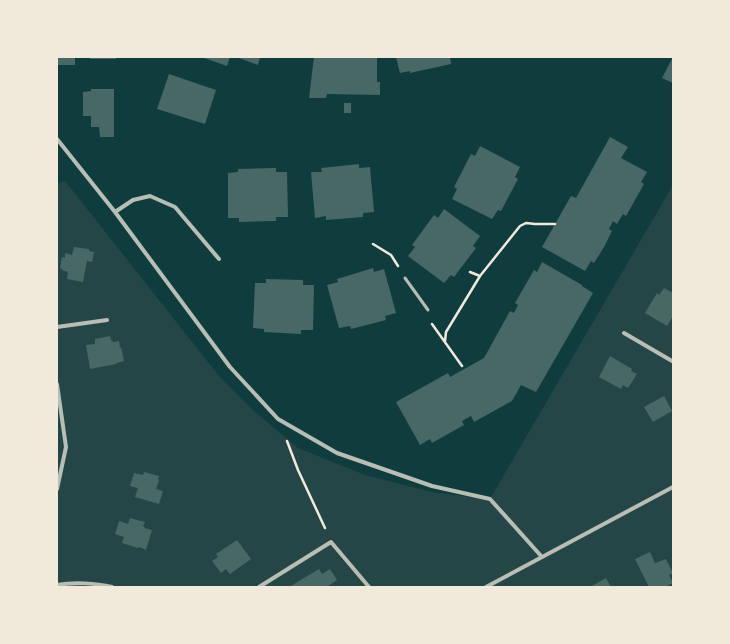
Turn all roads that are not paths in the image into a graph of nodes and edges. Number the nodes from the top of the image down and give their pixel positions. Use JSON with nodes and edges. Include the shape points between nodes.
{"nodes":[{"id":1,"x":57,"y":140,"type":"edge"},
{"id":2,"x":115,"y":212,"type":"junction"},
{"id":3,"x":219,"y":259,"type":"dead end"},
{"id":4,"x":405,"y":278,"type":"dead end"},
{"id":5,"x":428,"y":310,"type":"dead end"},
{"id":6,"x":107,"y":320,"type":"dead end"},
{"id":7,"x":57,"y":327,"type":"edge"},
{"id":8,"x":624,"y":333,"type":"dead end"},
{"id":9,"x":673,"y":361,"type":"edge"},
{"id":10,"x":57,"y":384,"type":"edge"},
{"id":11,"x":673,"y":487,"type":"edge"},
{"id":12,"x":57,"y":489,"type":"edge"},
{"id":13,"x":542,"y":557,"type":"junction"},
{"id":14,"x":57,"y":584,"type":"edge"},
{"id":15,"x":112,"y":587,"type":"edge"},
{"id":16,"x":258,"y":587,"type":"edge"},
{"id":17,"x":369,"y":587,"type":"edge"},
{"id":18,"x":486,"y":587,"type":"edge"}],
"edges":[{"from":1,"to":2,"type":"street"},
{"from":2,"to":3,"type":"street","via":[[133,200],[150,196],[175,207]]},
{"from":2,"to":13,"type":"street","via":[[230,367],[278,419],[337,453],[432,486],[490,499]]},
{"from":4,"to":5,"type":"lane"},
{"from":6,"to":7,"type":"street"},
{"from":8,"to":9,"type":"street"},
{"from":10,"to":12,"type":"street","via":[[66,447]]},
{"from":11,"to":13,"type":"street"},
{"from":13,"to":18,"type":"street"},
{"from":14,"to":15,"type":"street"},
{"from":16,"to":17,"type":"street","via":[[331,542]]}]}
